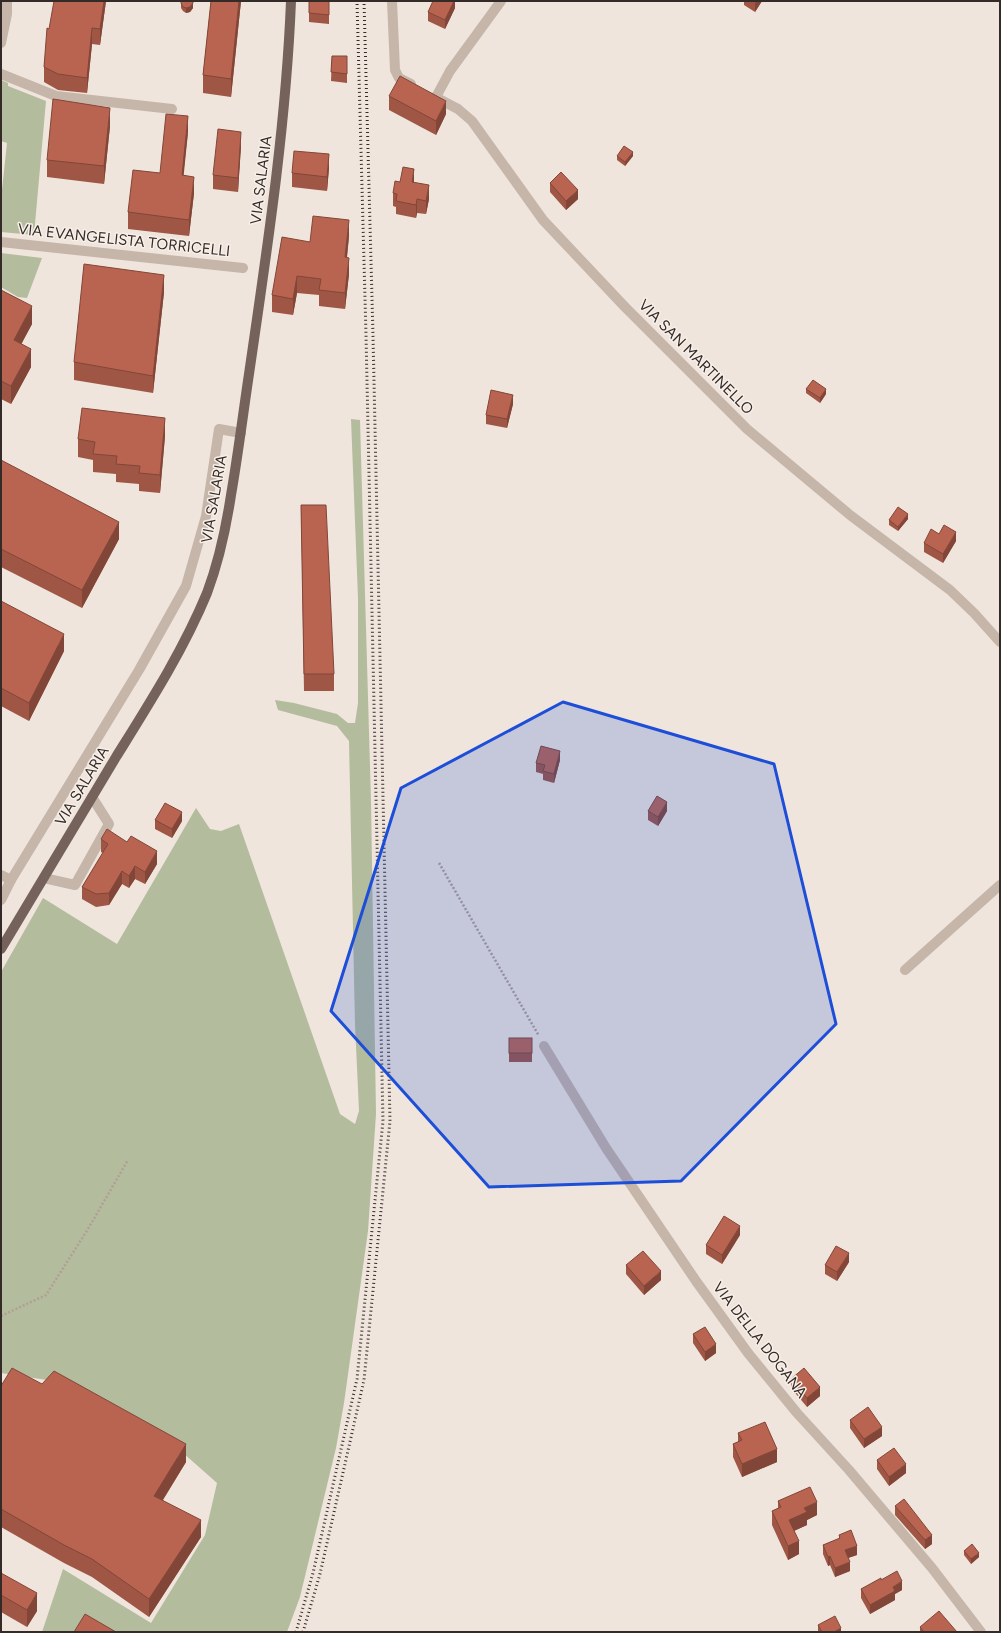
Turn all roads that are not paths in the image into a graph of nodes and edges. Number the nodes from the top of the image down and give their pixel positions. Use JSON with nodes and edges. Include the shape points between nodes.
{"nodes":[{"id":1,"x":7,"y":1,"type":"edge"},
{"id":2,"x":291,"y":1,"type":"edge"},
{"id":3,"x":392,"y":1,"type":"edge"},
{"id":4,"x":501,"y":1,"type":"edge"},
{"id":5,"x":1,"y":43,"type":"edge"},
{"id":6,"x":1,"y":74,"type":"edge"},
{"id":7,"x":436,"y":97,"type":"junction"},
{"id":8,"x":172,"y":109,"type":"dead end"},
{"id":9,"x":1,"y":242,"type":"edge"},
{"id":10,"x":243,"y":268,"type":"dead end"},
{"id":11,"x":241,"y":433,"type":"junction"},
{"id":12,"x":1000,"y":642,"type":"edge"},
{"id":13,"x":92,"y":797,"type":"junction"},
{"id":14,"x":1,"y":875,"type":"edge"},
{"id":15,"x":44,"y":878,"type":"junction"},
{"id":16,"x":11,"y":880,"type":"junction"},
{"id":17,"x":1000,"y":885,"type":"edge"},
{"id":18,"x":1,"y":900,"type":"edge"},
{"id":19,"x":1,"y":949,"type":"edge"},
{"id":20,"x":905,"y":970,"type":"dead end"},
{"id":21,"x":544,"y":1046,"type":"road end"},
{"id":22,"x":981,"y":1632,"type":"edge"}],
"edges":[{"from":1,"to":5,"type":"street"},
{"from":2,"to":11,"type":"main road","name":"VIA SALARIA","via":[[290,46],[278,169]]},
{"from":3,"to":7,"type":"street","name":"VIA SAN MARTINELLO","via":[[396,73],[399,78]]},
{"from":4,"to":7,"type":"street","via":[[450,71]]},
{"from":6,"to":8,"type":"street","via":[[56,96]]},
{"from":7,"to":12,"type":"street","name":"VIA SAN MARTINELLO","via":[[458,108],[472,121],[544,220],[625,307],[747,429],[850,515],[950,590]]},
{"from":9,"to":10,"type":"street","name":"VIA EVANGELISTA TORRICELLI"},
{"from":11,"to":13,"type":"main road","name":"VIA SALARIA","via":[[224,535],[208,591],[153,698]]},
{"from":11,"to":16,"type":"street","via":[[219,429],[206,516],[186,586],[139,670]]},
{"from":13,"to":15,"type":"main road","name":"VIA SALARIA"},
{"from":13,"to":15,"type":"street","via":[[109,824],[75,885]]},
{"from":14,"to":16,"type":"street"},
{"from":15,"to":19,"type":"main road","name":"VIA SALARIA"},
{"from":16,"to":18,"type":"street"},
{"from":17,"to":20,"type":"street"},
{"from":21,"to":22,"type":"street","name":"VIA DELLA DOGANA","via":[[606,1148],[722,1318],[783,1396],[878,1504]]}]}
